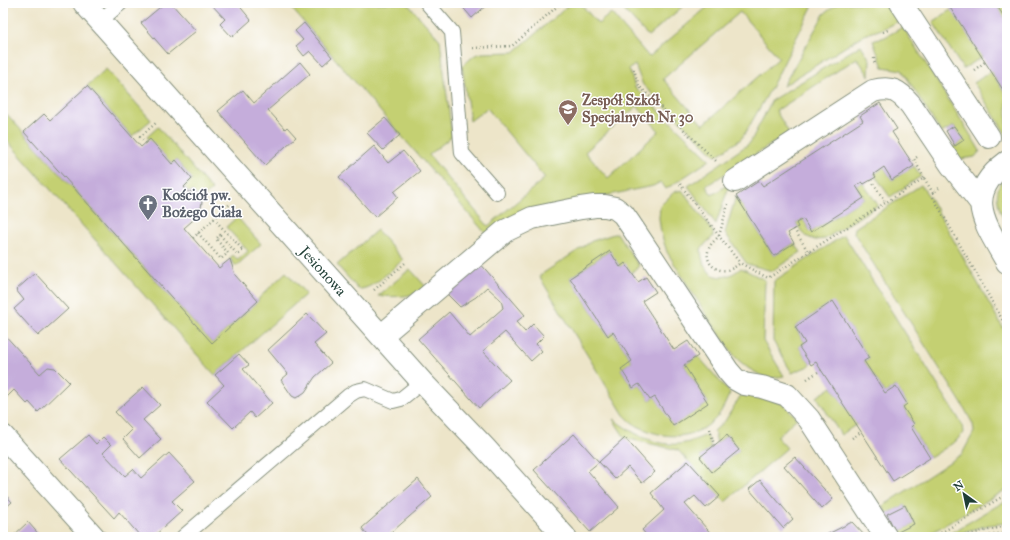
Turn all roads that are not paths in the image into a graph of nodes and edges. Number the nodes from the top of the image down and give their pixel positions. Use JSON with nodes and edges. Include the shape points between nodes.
{"nodes":[{"id":1,"x":84,"y":3,"type":"edge"},
{"id":2,"x":121,"y":3,"type":"edge"},
{"id":3,"x":427,"y":3,"type":"edge"},
{"id":4,"x":901,"y":3,"type":"edge"},
{"id":5,"x":100,"y":21,"type":"junction"},
{"id":6,"x":989,"y":137,"type":"dead end"},
{"id":7,"x":1007,"y":162,"type":"edge"},
{"id":8,"x":735,"y":181,"type":"dead end"},
{"id":9,"x":497,"y":193,"type":"dead end"},
{"id":10,"x":980,"y":202,"type":"junction"},
{"id":11,"x":1007,"y":262,"type":"edge"},
{"id":12,"x":381,"y":336,"type":"junction"},
{"id":13,"x":422,"y":382,"type":"junction"},
{"id":14,"x":3,"y":436,"type":"edge"},
{"id":15,"x":94,"y":537,"type":"edge"},
{"id":16,"x":183,"y":537,"type":"edge"},
{"id":17,"x":565,"y":537,"type":"edge"},
{"id":18,"x":886,"y":537,"type":"edge"}],
"edges":[{"from":1,"to":5,"type":"street","name":"Jesionowa"},
{"from":2,"to":5,"type":"lane"},
{"from":3,"to":9,"type":"lane","via":[[452,32],[462,153]]},
{"from":4,"to":6,"type":"street"},
{"from":5,"to":12,"type":"street","name":"Jesionowa"},
{"from":7,"to":10,"type":"street","via":[[997,169],[988,181]]},
{"from":8,"to":10,"type":"street","via":[[873,91],[890,89],[903,96]]},
{"from":10,"to":11,"type":"street","via":[[982,217]]},
{"from":12,"to":13,"type":"street","name":"Jesionowa"},
{"from":12,"to":18,"type":"street","via":[[505,231],[539,216],[595,206],[615,208],[630,224],[728,371],[744,384],[787,396],[809,419]]},
{"from":13,"to":16,"type":"lane","via":[[401,399],[393,401],[365,389],[348,396]]},
{"from":13,"to":17,"type":"street","name":"Jesionowa"},
{"from":14,"to":15,"type":"street"}]}
